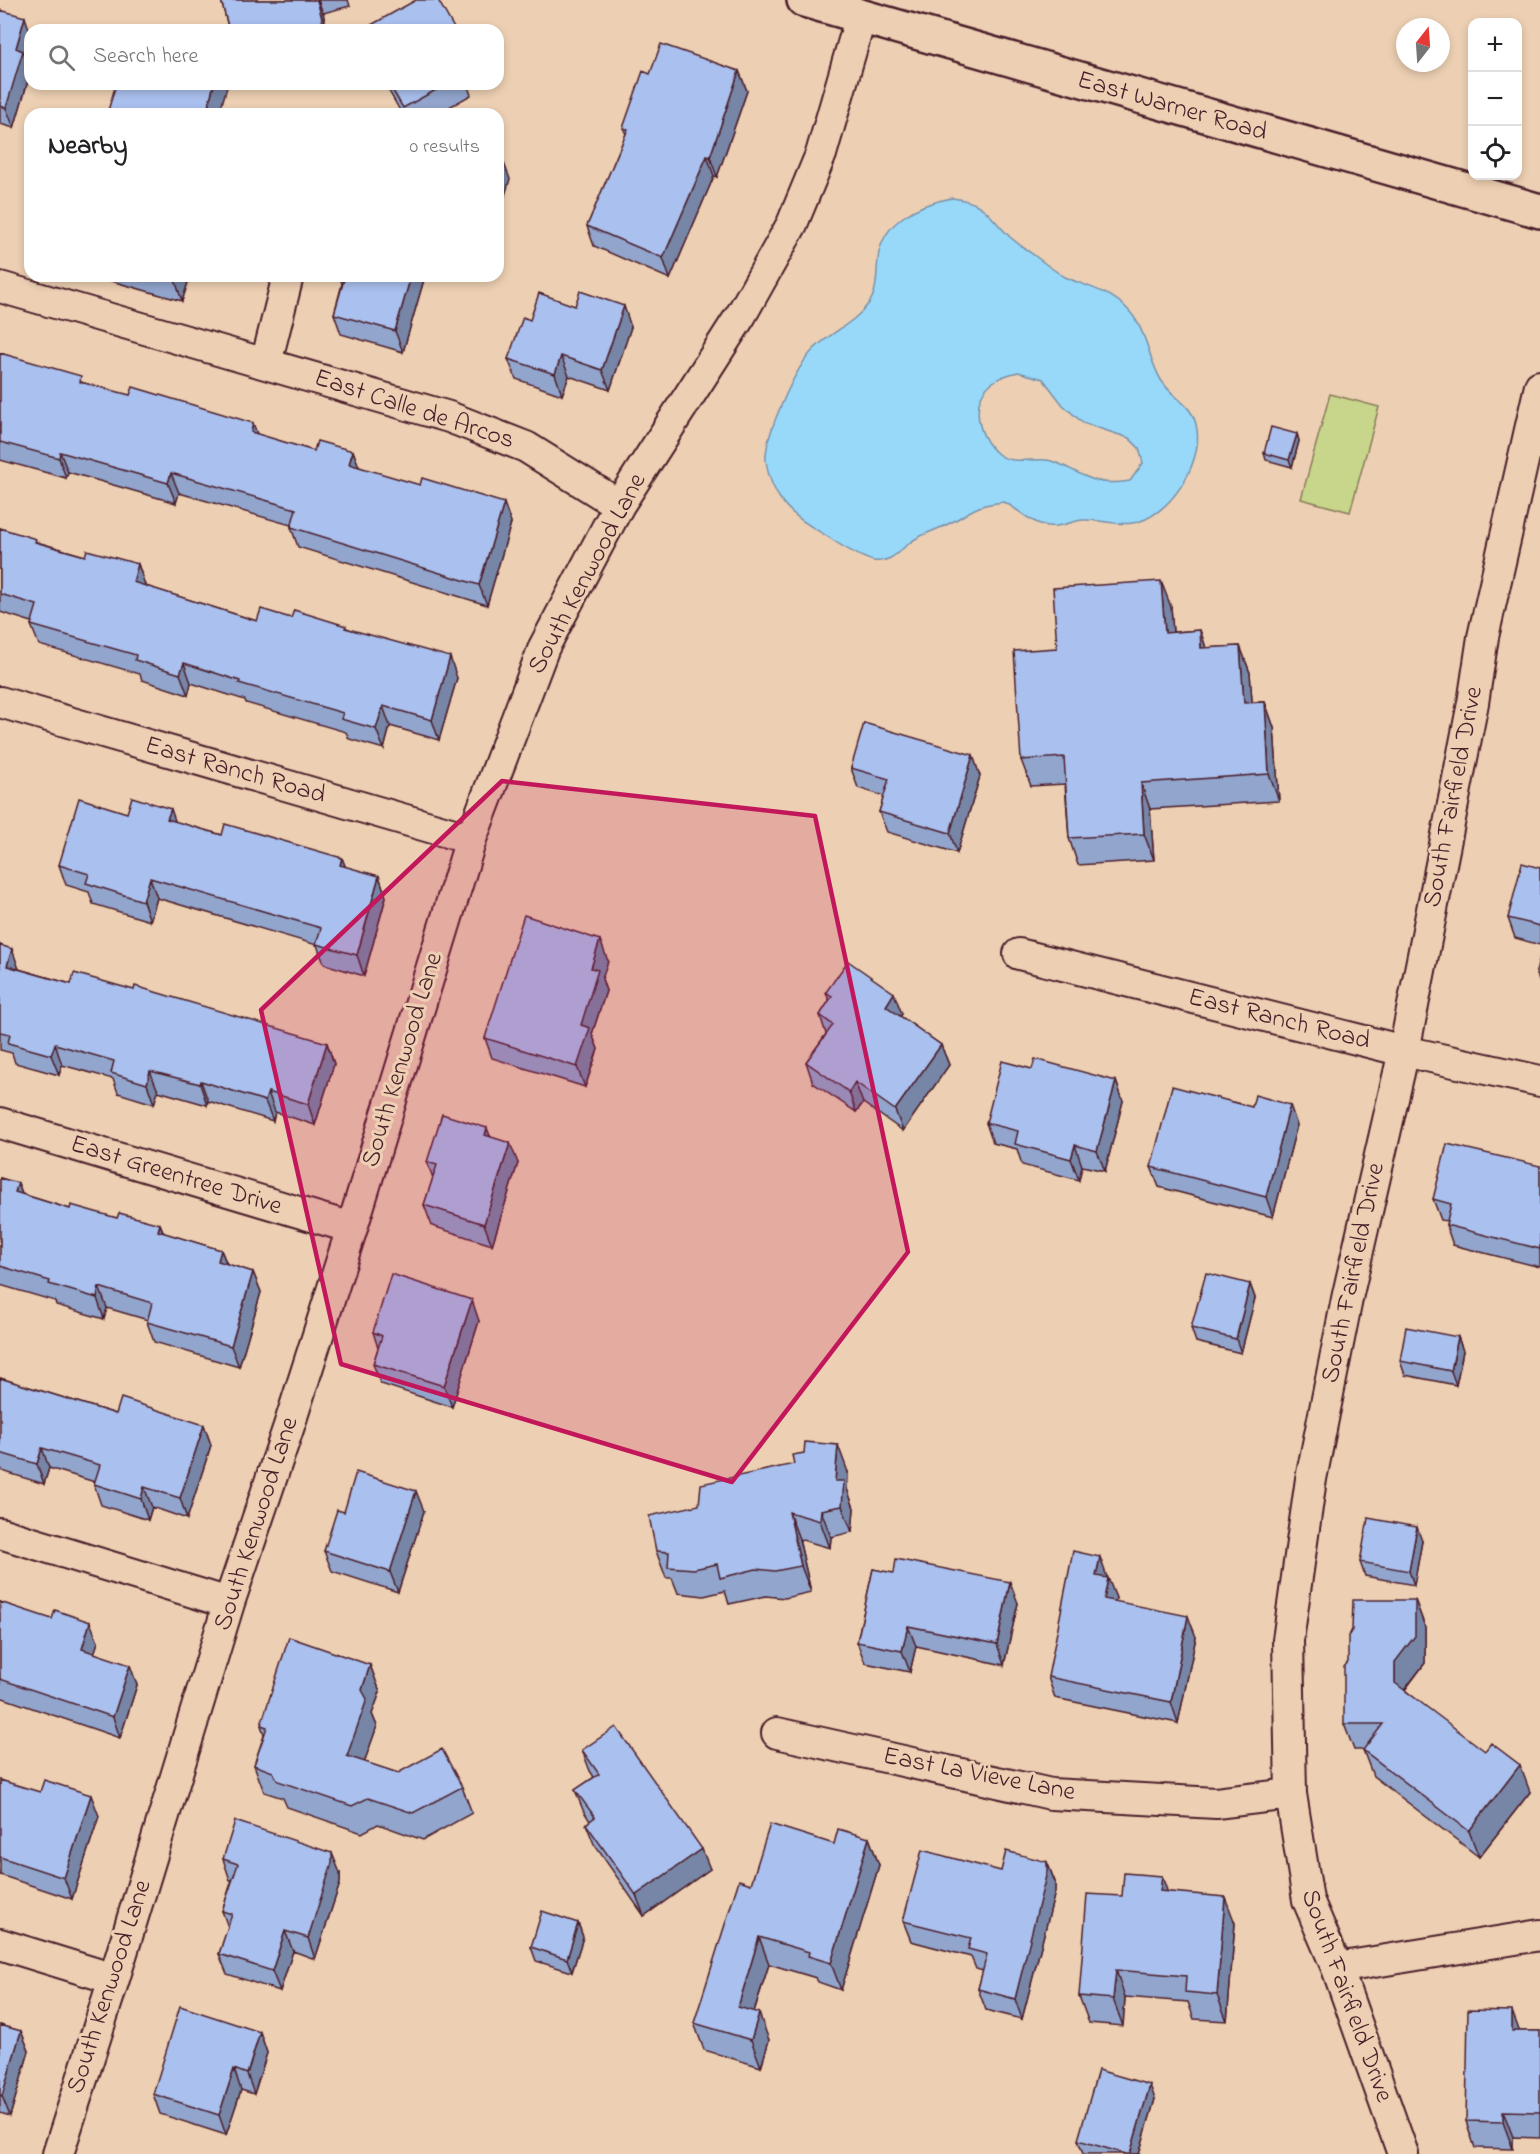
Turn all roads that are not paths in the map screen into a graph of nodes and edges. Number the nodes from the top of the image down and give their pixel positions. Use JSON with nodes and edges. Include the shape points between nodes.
{"nodes":[{"id":1,"x":804,"y":0,"type":"edge"},
{"id":2,"x":861,"y":16,"type":"junction"},
{"id":3,"x":1540,"y":211,"type":"edge"},
{"id":4,"x":286,"y":282,"type":"edge"},
{"id":5,"x":0,"y":287,"type":"edge"},
{"id":6,"x":266,"y":363,"type":"junction"},
{"id":7,"x":1540,"y":386,"type":"edge"},
{"id":8,"x":619,"y":505,"type":"junction"},
{"id":9,"x":0,"y":702,"type":"edge"},
{"id":10,"x":471,"y":840,"type":"junction"},
{"id":11,"x":1019,"y":954,"type":"dead end"},
{"id":12,"x":1404,"y":1051,"type":"junction"},
{"id":13,"x":1540,"y":1081,"type":"edge"},
{"id":14,"x":0,"y":1123,"type":"edge"},
{"id":15,"x":352,"y":1228,"type":"junction"},
{"id":16,"x":0,"y":1533,"type":"edge"},
{"id":17,"x":230,"y":1603,"type":"junction"},
{"id":18,"x":777,"y":1733,"type":"dead end"},
{"id":19,"x":1291,"y":1794,"type":"junction"},
{"id":20,"x":1540,"y":1935,"type":"edge"},
{"id":21,"x":0,"y":1944,"type":"edge"},
{"id":22,"x":1337,"y":1968,"type":"junction"},
{"id":23,"x":114,"y":1979,"type":"junction"},
{"id":24,"x":58,"y":2154,"type":"edge"},
{"id":25,"x":1403,"y":2154,"type":"edge"}],
"edges":[{"from":1,"to":2,"type":"main road","name":"East Warner Road"},
{"from":2,"to":3,"type":"main road","name":"East Warner Road"},
{"from":2,"to":8,"type":"street","name":"South Kenwood Lane","via":[[821,154],[792,224],[741,315]]},
{"from":4,"to":6,"type":"street"},
{"from":5,"to":6,"type":"street","name":"East Calle de Arcos"},
{"from":6,"to":8,"type":"street","name":"East Calle de Arcos","via":[[449,417],[526,447]]},
{"from":7,"to":12,"type":"street","name":"South Fairfield Drive","via":[[1483,637]]},
{"from":8,"to":10,"type":"street","name":"South Kenwood Lane","via":[[544,647]]},
{"from":9,"to":10,"type":"street","name":"East Ranch Road"},
{"from":10,"to":15,"type":"street","name":"South Kenwood Lane"},
{"from":11,"to":12,"type":"street","name":"East Ranch Road"},
{"from":12,"to":13,"type":"street","name":"East Ranch Road"},
{"from":12,"to":19,"type":"street","name":"South Fairfield Drive","via":[[1348,1294],[1311,1479],[1288,1640]]},
{"from":14,"to":15,"type":"street","name":"East Greentree Drive"},
{"from":15,"to":17,"type":"street","name":"South Kenwood Lane"},
{"from":16,"to":17,"type":"street"},
{"from":17,"to":23,"type":"street","name":"South Kenwood Lane"},
{"from":18,"to":19,"type":"street","name":"East La Vieve Lane","via":[[1051,1794],[1216,1803]]},
{"from":19,"to":22,"type":"street","name":"South Fairfield Drive","via":[[1308,1900]]},
{"from":20,"to":22,"type":"street"},
{"from":21,"to":23,"type":"street"},
{"from":22,"to":25,"type":"street","name":"South Fairfield Drive"},
{"from":23,"to":24,"type":"street","name":"South Kenwood Lane"}]}
